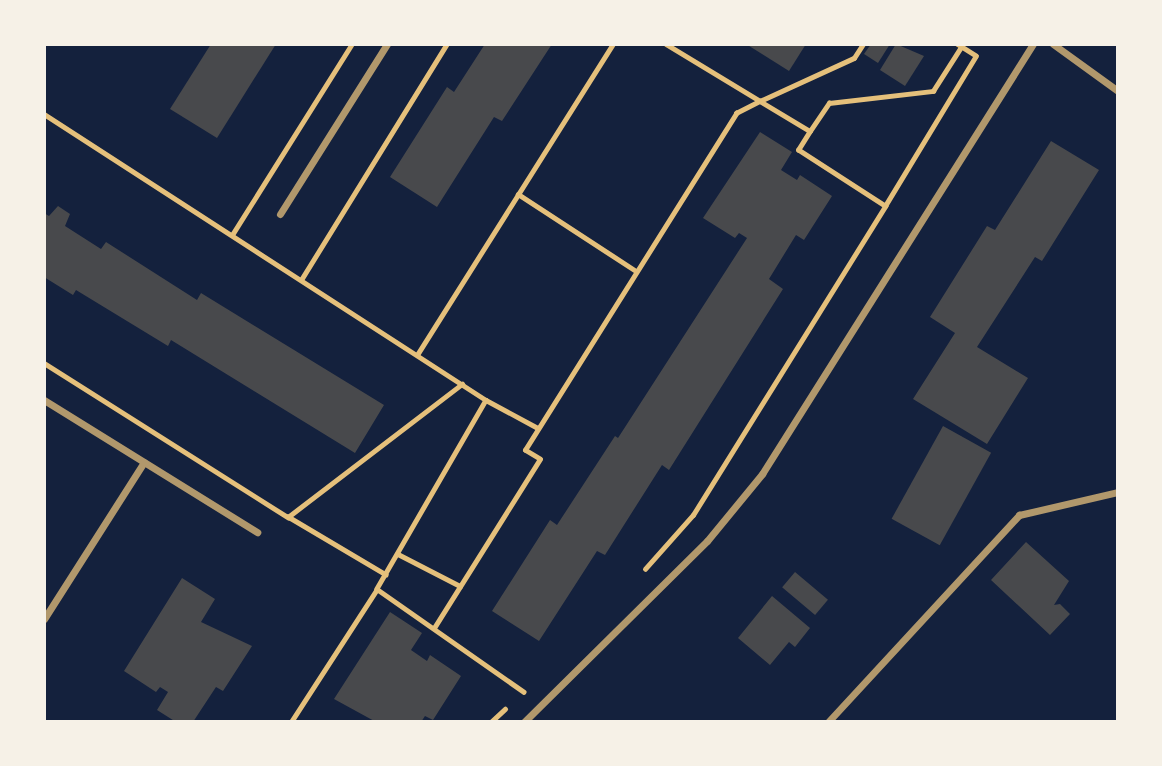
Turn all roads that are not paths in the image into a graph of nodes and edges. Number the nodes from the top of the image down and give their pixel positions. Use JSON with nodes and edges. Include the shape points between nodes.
{"nodes":[{"id":1,"x":387,"y":44,"type":"edge"},
{"id":2,"x":1033,"y":44,"type":"edge"},
{"id":3,"x":1054,"y":44,"type":"edge"},
{"id":4,"x":1118,"y":91,"type":"edge"},
{"id":5,"x":280,"y":214,"type":"dead end"},
{"id":6,"x":44,"y":400,"type":"edge"},
{"id":7,"x":144,"y":462,"type":"junction"},
{"id":8,"x":1118,"y":492,"type":"edge"},
{"id":9,"x":257,"y":532,"type":"dead end"},
{"id":10,"x":44,"y":619,"type":"edge"},
{"id":11,"x":524,"y":722,"type":"edge"},
{"id":12,"x":828,"y":722,"type":"edge"}],
"edges":[{"from":1,"to":5,"type":"street"},
{"from":2,"to":11,"type":"street","via":[[762,474],[707,541]]},
{"from":3,"to":4,"type":"street"},
{"from":6,"to":7,"type":"street"},
{"from":7,"to":9,"type":"street"},
{"from":7,"to":10,"type":"street"},
{"from":8,"to":12,"type":"street","via":[[1019,515]]}]}
